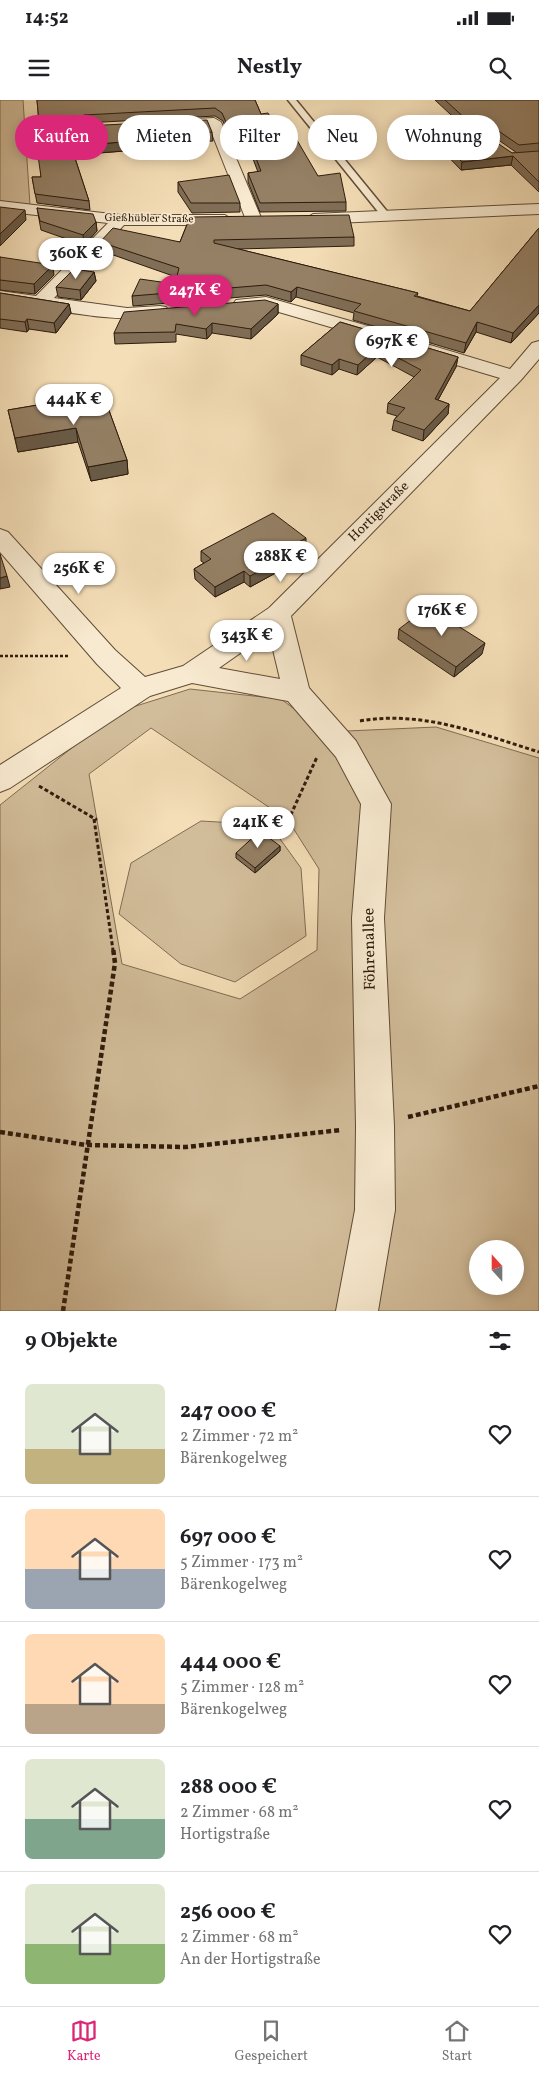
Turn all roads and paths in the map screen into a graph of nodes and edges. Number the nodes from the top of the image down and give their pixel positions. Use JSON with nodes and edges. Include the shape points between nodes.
{"nodes":[{"id":1,"x":292,"y":100,"type":"edge"},
{"id":2,"x":210,"y":122,"type":"edge"},
{"id":3,"x":0,"y":206,"type":"edge"},
{"id":4,"x":539,"y":209,"type":"edge"},
{"id":5,"x":387,"y":218,"type":"junction"},
{"id":6,"x":302,"y":219,"type":"edge"},
{"id":7,"x":120,"y":220,"type":"junction"},
{"id":8,"x":254,"y":220,"type":"junction"},
{"id":9,"x":273,"y":220,"type":"edge"},
{"id":10,"x":0,"y":296,"type":"edge"},
{"id":11,"x":40,"y":302,"type":"junction"},
{"id":12,"x":227,"y":306,"type":"edge"},
{"id":13,"x":177,"y":310,"type":"edge"},
{"id":14,"x":390,"y":339,"type":"edge"},
{"id":15,"x":409,"y":345,"type":"edge"},
{"id":16,"x":539,"y":347,"type":"edge"},
{"id":17,"x":514,"y":376,"type":"junction"},
{"id":18,"x":0,"y":537,"type":"edge"},
{"id":19,"x":278,"y":614,"type":"junction"},
{"id":20,"x":0,"y":656,"type":"edge"},
{"id":21,"x":106,"y":657,"type":"junction"},
{"id":22,"x":192,"y":673,"type":"junction"},
{"id":23,"x":140,"y":689,"type":"junction"},
{"id":24,"x":296,"y":692,"type":"junction"},
{"id":25,"x":329,"y":730,"type":"junction"},
{"id":26,"x":539,"y":752,"type":"edge"},
{"id":27,"x":6,"y":776,"type":"edge"},
{"id":28,"x":288,"y":820,"type":"dead end"},
{"id":29,"x":539,"y":1086,"type":"edge"},
{"id":30,"x":375,"y":1126,"type":"junction"},
{"id":31,"x":0,"y":1132,"type":"edge"},
{"id":32,"x":86,"y":1145,"type":"junction"},
{"id":33,"x":63,"y":1311,"type":"edge"},
{"id":34,"x":357,"y":1311,"type":"edge"}],
"edges":[{"from":1,"to":5,"type":"lane"},
{"from":2,"to":8,"type":"street","via":[[214,122]]},
{"from":3,"to":7,"type":"street","name":"Gießhübler Straße"},
{"from":4,"to":5,"type":"street"},
{"from":5,"to":6,"type":"street"},
{"from":7,"to":8,"type":"street","name":"Gießhübler Straße"},
{"from":7,"to":11,"type":"street"},
{"from":8,"to":9,"type":"street","name":"Gießhübler Straße"},
{"from":10,"to":11,"type":"street"},
{"from":11,"to":13,"type":"street","via":[[127,314]]},
{"from":12,"to":14,"type":"street","via":[[266,302]]},
{"from":15,"to":17,"type":"street"},
{"from":16,"to":17,"type":"street","name":"Hortigstraße"},
{"from":17,"to":19,"type":"street","name":"Hortigstraße"},
{"from":18,"to":21,"type":"street"},
{"from":19,"to":22,"type":"street","name":"Hortigstraße"},
{"from":19,"to":24,"type":"street","name":"Föhrenallee"},
{"from":20,"to":21,"type":"path"},
{"from":21,"to":23,"type":"street"},
{"from":22,"to":23,"type":"street","name":"Hortigstraße"},
{"from":22,"to":24,"type":"street"},
{"from":23,"to":27,"type":"street","name":"Hortigstraße"},
{"from":24,"to":25,"type":"street","name":"Föhrenallee"},
{"from":25,"to":26,"type":"path","via":[[375,717],[435,722]]},
{"from":25,"to":28,"type":"path"},
{"from":25,"to":30,"type":"street","name":"Föhrenallee","via":[[346,750],[376,804],[368,918]]},
{"from":27,"to":32,"type":"path","via":[[96,819],[115,963]]},
{"from":29,"to":30,"type":"path"},
{"from":30,"to":32,"type":"path","via":[[186,1147]]},
{"from":30,"to":34,"type":"street","name":"Föhrenallee","via":[[375,1210]]},
{"from":31,"to":32,"type":"path"},
{"from":32,"to":33,"type":"path"}]}
